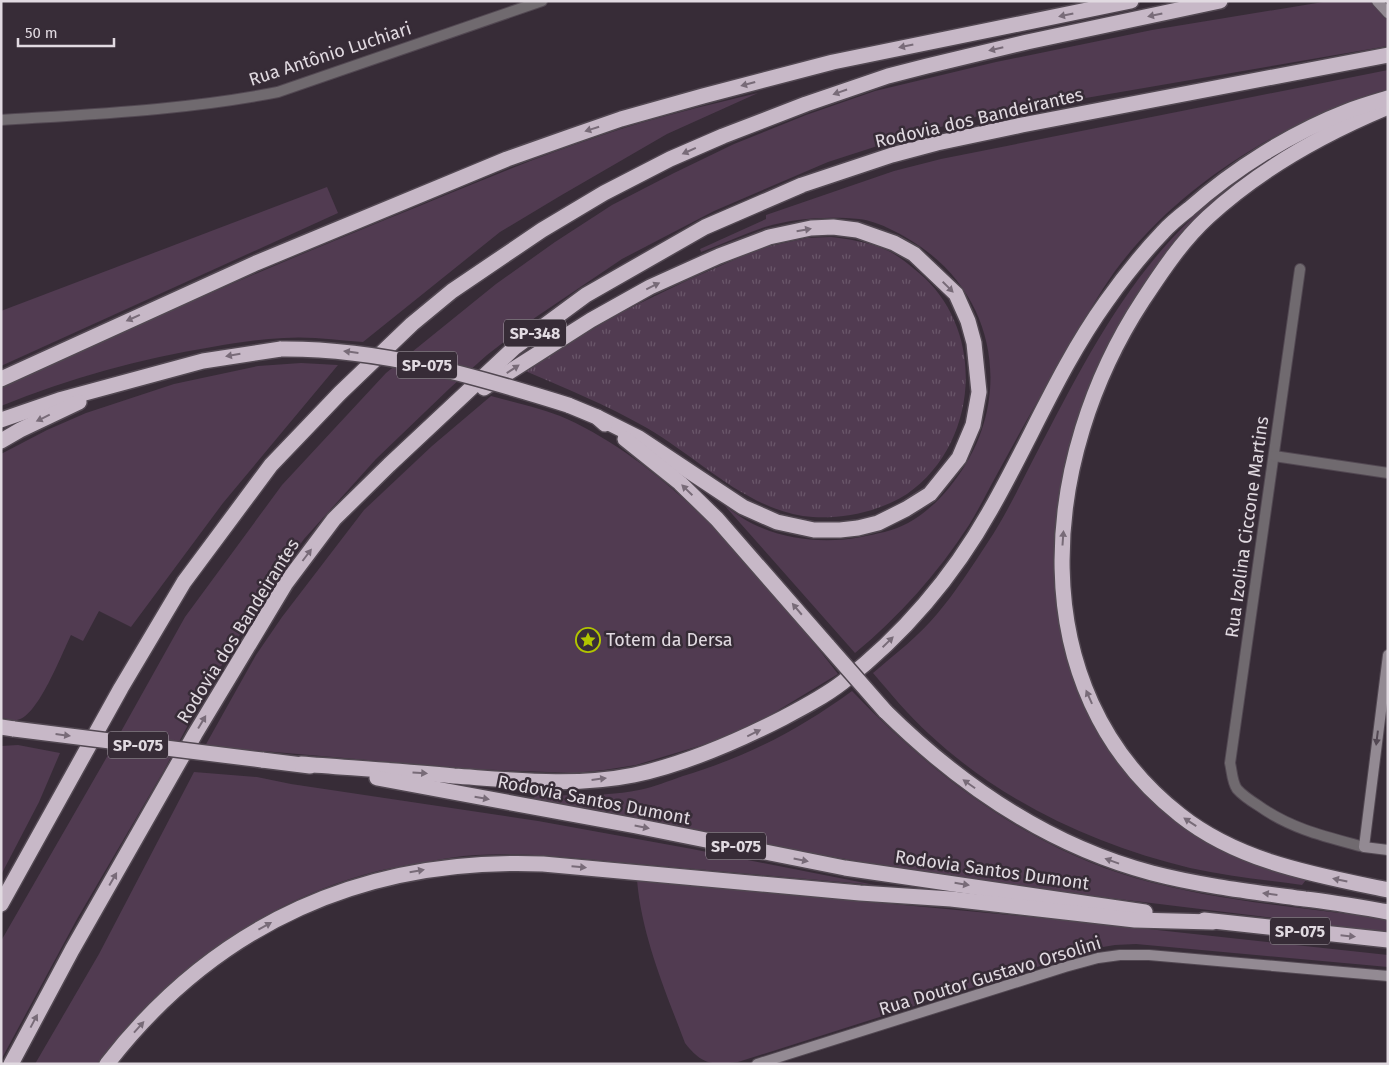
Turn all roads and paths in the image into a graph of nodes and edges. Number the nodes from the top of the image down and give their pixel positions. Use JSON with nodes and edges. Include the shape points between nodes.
{"nodes":[{"id":1,"x":542,"y":1,"type":"edge"},
{"id":2,"x":1131,"y":1,"type":"edge"},
{"id":3,"x":1220,"y":1,"type":"edge"},
{"id":4,"x":1377,"y":1,"type":"edge"},
{"id":5,"x":1388,"y":13,"type":"edge"},
{"id":6,"x":1388,"y":55,"type":"edge"},
{"id":7,"x":1388,"y":98,"type":"edge"},
{"id":8,"x":1388,"y":108,"type":"edge"},
{"id":9,"x":1,"y":120,"type":"edge"},
{"id":10,"x":1300,"y":269,"type":"dead end"},
{"id":11,"x":136,"y":378,"type":"junction"},
{"id":12,"x":1,"y":379,"type":"edge"},
{"id":13,"x":443,"y":414,"type":"junction"},
{"id":14,"x":597,"y":418,"type":"junction"},
{"id":15,"x":1,"y":420,"type":"edge"},
{"id":16,"x":1,"y":441,"type":"edge"},
{"id":17,"x":1274,"y":456,"type":"junction"},
{"id":18,"x":1388,"y":474,"type":"edge"},
{"id":19,"x":1388,"y":655,"type":"edge"},
{"id":20,"x":8,"y":728,"type":"edge"},
{"id":21,"x":301,"y":764,"type":"junction"},
{"id":22,"x":1364,"y":847,"type":"junction"},
{"id":23,"x":1388,"y":850,"type":"edge"},
{"id":24,"x":1388,"y":890,"type":"edge"},
{"id":25,"x":1,"y":904,"type":"edge"},
{"id":26,"x":1388,"y":912,"type":"edge"},
{"id":27,"x":1213,"y":922,"type":"junction"},
{"id":28,"x":1388,"y":940,"type":"edge"},
{"id":29,"x":1388,"y":976,"type":"edge"},
{"id":30,"x":11,"y":1064,"type":"edge"},
{"id":31,"x":107,"y":1064,"type":"edge"},
{"id":32,"x":757,"y":1064,"type":"edge"}],
"edges":[{"from":1,"to":9,"type":"street","name":"Rua Antônio Luchiari","via":[[278,92],[195,105]]},
{"from":2,"to":12,"type":"highway","one_way":true,"via":[[833,62],[589,130],[507,159],[264,260]]},
{"from":3,"to":25,"type":"highway","one_way":true,"via":[[927,66],[806,104],[723,136],[604,193],[452,291],[412,324],[271,465],[189,575],[121,688]]},
{"from":4,"to":5,"type":"street"},
{"from":6,"to":13,"type":"highway","name":"Rodovia dos Bandeirantes","number":"SP-348","via":[[937,143],[883,157],[802,185],[705,226],[586,295],[514,348]]},
{"from":21,"to":7,"type":"highway","one_way":true,"via":[[521,781],[608,778],[667,766],[732,743],[811,704],[873,656],[932,596],[990,510],[1105,302],[1165,230],[1228,177],[1264,153],[1347,111]]},
{"from":24,"to":8,"type":"highway","one_way":true,"via":[[1275,864],[1244,852],[1182,817],[1160,798],[1133,770],[1112,740],[1087,690],[1071,645],[1062,574],[1067,499],[1084,421],[1113,351],[1156,280],[1181,246],[1237,193],[1313,143],[1354,121]]},
{"from":10,"to":17,"type":"street","name":"Rua Izolina Ciccone Martins"},
{"from":14,"to":11,"type":"highway","number":"SP-075","one_way":true,"bridge":true,"via":[[568,405],[496,383],[393,358],[349,352],[281,349],[203,361]]},
{"from":11,"to":15,"type":"highway"},
{"from":11,"to":16,"type":"highway","one_way":true,"via":[[73,404]]},
{"from":13,"to":14,"type":"highway","one_way":true,"via":[[591,320],[650,287],[761,240],[811,228],[857,230],[914,254],[956,294],[974,343],[979,392],[973,425],[959,458],[930,494],[906,509],[858,528],[814,530],[777,522],[743,507],[646,442]]},
{"from":30,"to":13,"type":"highway","name":"Rodovia dos Bandeirantes","number":"SP-348","one_way":true,"via":[[195,734],[286,583],[334,519]]},
{"from":26,"to":14,"type":"highway","name":"Rodovia Santos Dumont","number":"SP-075","one_way":true,"bridge":true,"via":[[1192,882],[1086,851],[1029,822],[974,787],[918,744],[885,712],[718,520],[680,483]]},
{"from":17,"to":18,"type":"street"},
{"from":17,"to":22,"type":"street","name":"Rua Izolina Ciccone Martins","via":[[1230,763],[1236,788],[1248,799],[1287,823],[1313,834]]},
{"from":19,"to":22,"type":"street","one_way":true},
{"from":20,"to":21,"type":"highway","name":"Rodovia Santos Dumont","number":"SP-075","one_way":true,"bridge":true},
{"from":21,"to":27,"type":"highway","name":"Rodovia Santos Dumont","number":"SP-075","one_way":true,"via":[[828,865]]},
{"from":22,"to":23,"type":"street"},
{"from":27,"to":28,"type":"highway","name":"Rodovia Santos Dumont","number":"SP-075","one_way":true},
{"from":31,"to":27,"type":"highway","one_way":true,"via":[[175,990],[227,949],[264,926],[354,886],[448,866],[510,862],[544,864],[951,899],[1135,920]]},
{"from":29,"to":32,"type":"street","name":"Rua Doutor Gustavo Orsolini","via":[[1149,955],[1105,957]]}]}
